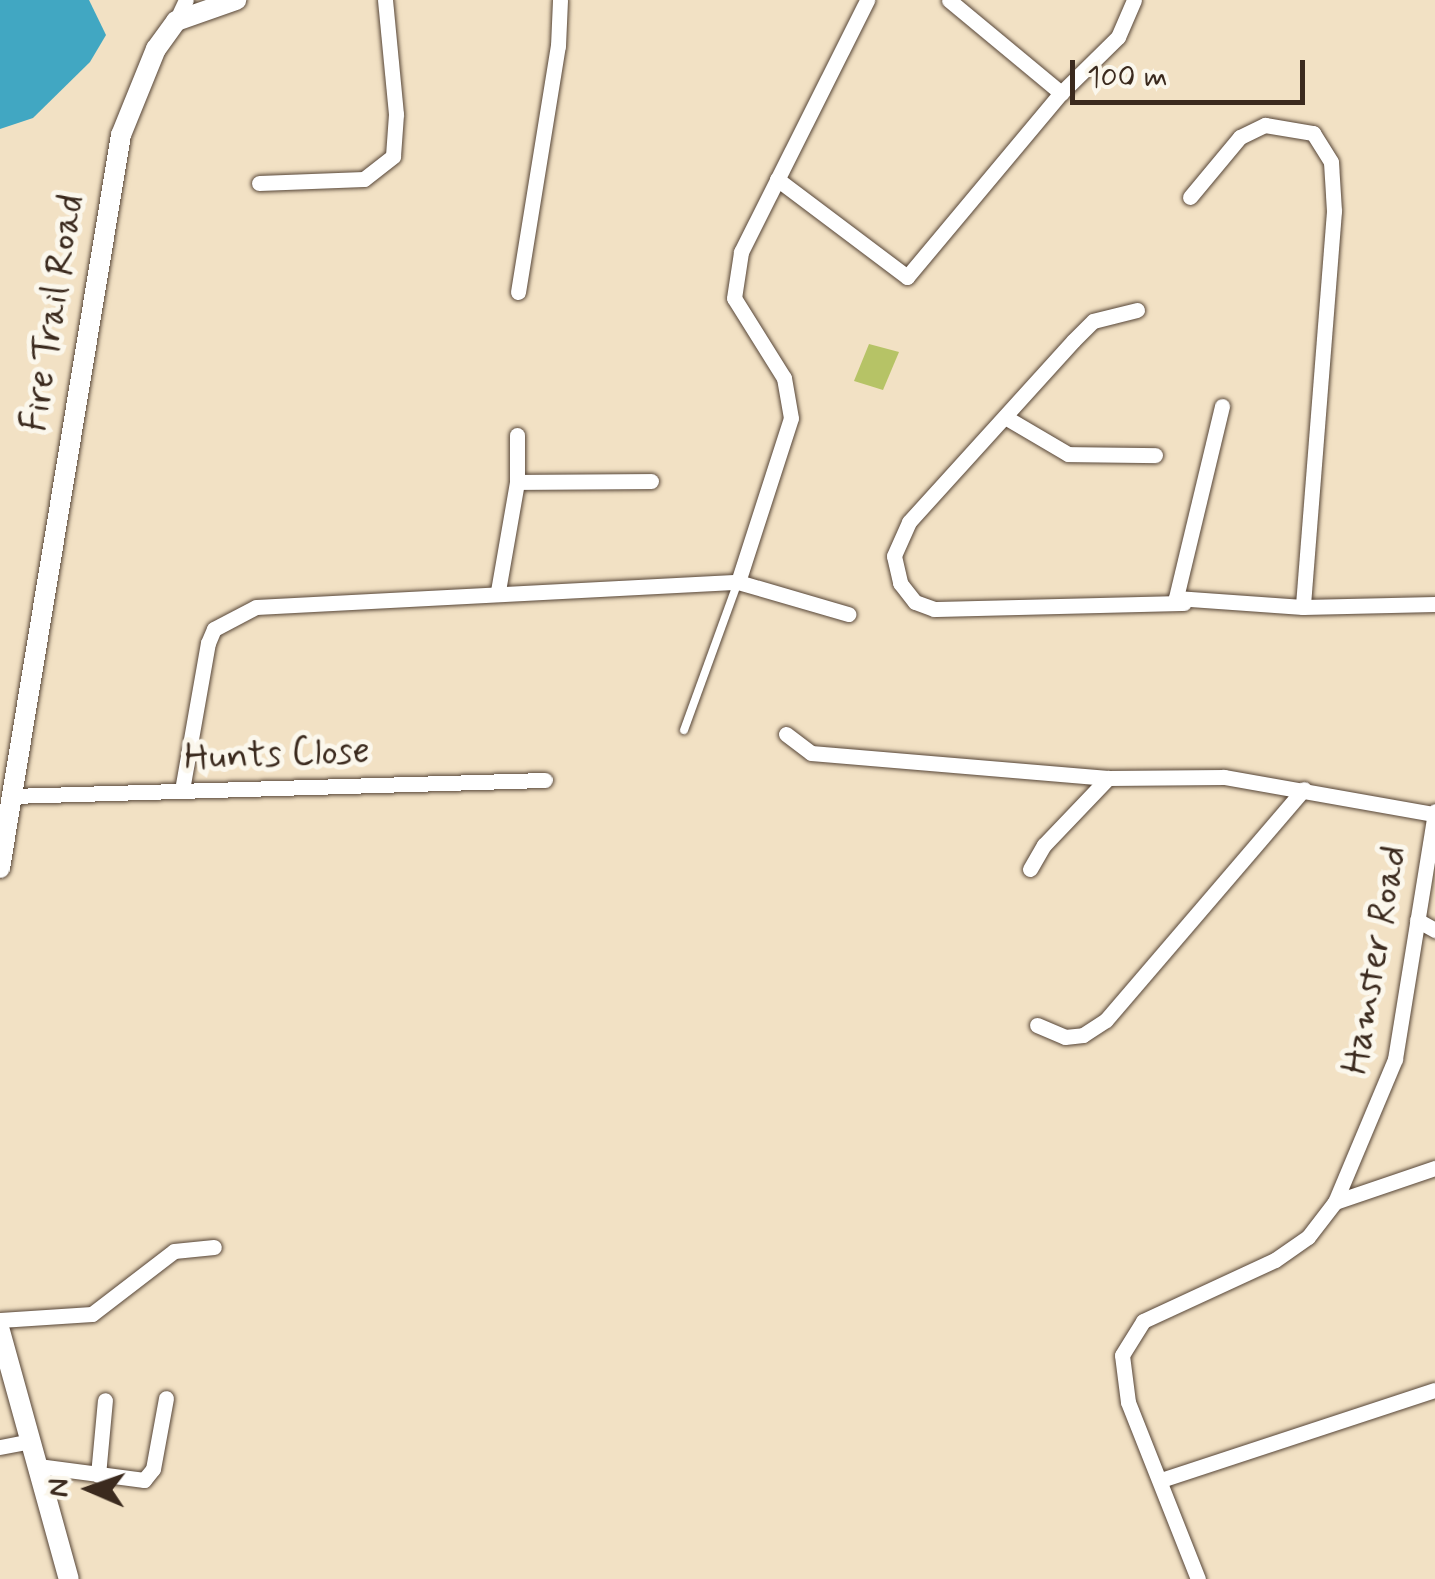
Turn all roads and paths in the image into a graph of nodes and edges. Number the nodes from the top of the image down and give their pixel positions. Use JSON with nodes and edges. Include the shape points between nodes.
{"nodes":[{"id":1,"x":186,"y":0,"type":"edge"},
{"id":2,"x":236,"y":0,"type":"edge"},
{"id":3,"x":385,"y":0,"type":"edge"},
{"id":4,"x":560,"y":0,"type":"edge"},
{"id":5,"x":866,"y":0,"type":"edge"},
{"id":6,"x":949,"y":0,"type":"edge"},
{"id":7,"x":1134,"y":0,"type":"edge"},
{"id":8,"x":176,"y":22,"type":"junction"},
{"id":9,"x":1061,"y":93,"type":"junction"},
{"id":10,"x":777,"y":179,"type":"junction"},
{"id":11,"x":259,"y":183,"type":"dead end"},
{"id":12,"x":1190,"y":197,"type":"dead end"},
{"id":13,"x":518,"y":292,"type":"dead end"},
{"id":14,"x":1137,"y":310,"type":"dead end"},
{"id":15,"x":1222,"y":406,"type":"dead end"},
{"id":16,"x":1005,"y":417,"type":"junction"},
{"id":17,"x":517,"y":435,"type":"dead end"},
{"id":18,"x":1155,"y":454,"type":"dead end"},
{"id":19,"x":650,"y":481,"type":"dead end"},
{"id":20,"x":516,"y":482,"type":"junction"},
{"id":21,"x":738,"y":582,"type":"junction"},
{"id":22,"x":498,"y":591,"type":"junction"},
{"id":23,"x":1184,"y":604,"type":"junction"},
{"id":24,"x":1435,"y":604,"type":"edge"},
{"id":25,"x":1303,"y":607,"type":"junction"},
{"id":26,"x":848,"y":614,"type":"dead end"},
{"id":27,"x":684,"y":730,"type":"dead end"},
{"id":28,"x":786,"y":734,"type":"dead end"},
{"id":29,"x":1108,"y":778,"type":"junction"},
{"id":30,"x":545,"y":780,"type":"dead end"},
{"id":31,"x":1304,"y":789,"type":"junction"},
{"id":32,"x":182,"y":790,"type":"junction"},
{"id":33,"x":11,"y":796,"type":"junction"},
{"id":34,"x":1434,"y":812,"type":"edge"},
{"id":35,"x":0,"y":868,"type":"edge"},
{"id":36,"x":1030,"y":869,"type":"dead end"},
{"id":37,"x":1417,"y":920,"type":"junction"},
{"id":38,"x":1435,"y":930,"type":"edge"},
{"id":39,"x":1037,"y":1025,"type":"dead end"},
{"id":40,"x":1435,"y":1168,"type":"edge"},
{"id":41,"x":1336,"y":1202,"type":"junction"},
{"id":42,"x":214,"y":1247,"type":"dead end"},
{"id":43,"x":0,"y":1320,"type":"edge"},
{"id":44,"x":0,"y":1330,"type":"edge"},
{"id":45,"x":6,"y":1377,"type":"edge"},
{"id":46,"x":1435,"y":1390,"type":"edge"},
{"id":47,"x":166,"y":1398,"type":"dead end"},
{"id":48,"x":104,"y":1400,"type":"dead end"},
{"id":49,"x":30,"y":1441,"type":"junction"},
{"id":50,"x":0,"y":1447,"type":"edge"},
{"id":51,"x":38,"y":1466,"type":"junction"},
{"id":52,"x":98,"y":1475,"type":"junction"},
{"id":53,"x":1160,"y":1480,"type":"junction"},
{"id":54,"x":69,"y":1579,"type":"edge"},
{"id":55,"x":1198,"y":1579,"type":"edge"}],
"edges":[{"from":1,"to":8,"type":"street"},
{"from":2,"to":8,"type":"street"},
{"from":3,"to":11,"type":"street","via":[[396,114],[393,156],[364,179]]},
{"from":4,"to":13,"type":"street"},
{"from":5,"to":10,"type":"street"},
{"from":6,"to":9,"type":"street"},
{"from":7,"to":9,"type":"street","via":[[1118,37]]},
{"from":8,"to":33,"type":"street","name":"Fire Trail Road","via":[[156,49],[121,135],[106,202]]},
{"from":9,"to":10,"type":"street","via":[[907,278]]},
{"from":10,"to":21,"type":"street","via":[[741,252],[734,298],[784,378],[791,418]]},
{"from":12,"to":25,"type":"street","via":[[1240,137],[1264,124],[1313,133],[1332,162],[1334,211]]},
{"from":14,"to":16,"type":"street","via":[[1093,321]]},
{"from":15,"to":23,"type":"street","via":[[1174,590]]},
{"from":16,"to":18,"type":"street","via":[[1068,454]]},
{"from":16,"to":23,"type":"street","via":[[909,522],[894,556],[915,602],[954,611]]},
{"from":17,"to":20,"type":"street"},
{"from":19,"to":20,"type":"street"},
{"from":20,"to":22,"type":"street"},
{"from":21,"to":22,"type":"street"},
{"from":21,"to":26,"type":"street"},
{"from":21,"to":27,"type":"lane"},
{"from":22,"to":32,"type":"street","via":[[234,614],[208,643]]},
{"from":23,"to":25,"type":"street"},
{"from":24,"to":25,"type":"street"},
{"from":28,"to":29,"type":"street","via":[[811,753]]},
{"from":29,"to":31,"type":"street","via":[[1224,776]]},
{"from":29,"to":36,"type":"street"},
{"from":30,"to":32,"type":"street","name":"Hunts Close"},
{"from":31,"to":34,"type":"street"},
{"from":31,"to":39,"type":"street","via":[[1106,1020],[1065,1036]]},
{"from":32,"to":33,"type":"street","name":"Hunts Close"},
{"from":33,"to":35,"type":"street","name":"Fire Trail Road"},
{"from":34,"to":37,"type":"street","name":"Hamster Road"},
{"from":37,"to":38,"type":"street"},
{"from":37,"to":41,"type":"street","name":"Hamster Road","via":[[1390,1076]]},
{"from":40,"to":41,"type":"street"},
{"from":41,"to":53,"type":"street","name":"Hamster Road","via":[[1288,1252],[1152,1316],[1130,1336],[1122,1355],[1124,1391]]},
{"from":42,"to":43,"type":"street","via":[[174,1251],[80,1318]]},
{"from":44,"to":45,"type":"street"},
{"from":45,"to":49,"type":"street"},
{"from":46,"to":53,"type":"street"},
{"from":47,"to":52,"type":"street","via":[[151,1476]]},
{"from":48,"to":52,"type":"street"},
{"from":49,"to":50,"type":"street"},
{"from":49,"to":51,"type":"street"},
{"from":51,"to":52,"type":"street"},
{"from":51,"to":54,"type":"street"},
{"from":53,"to":55,"type":"street","name":"Hamster Road"}]}
